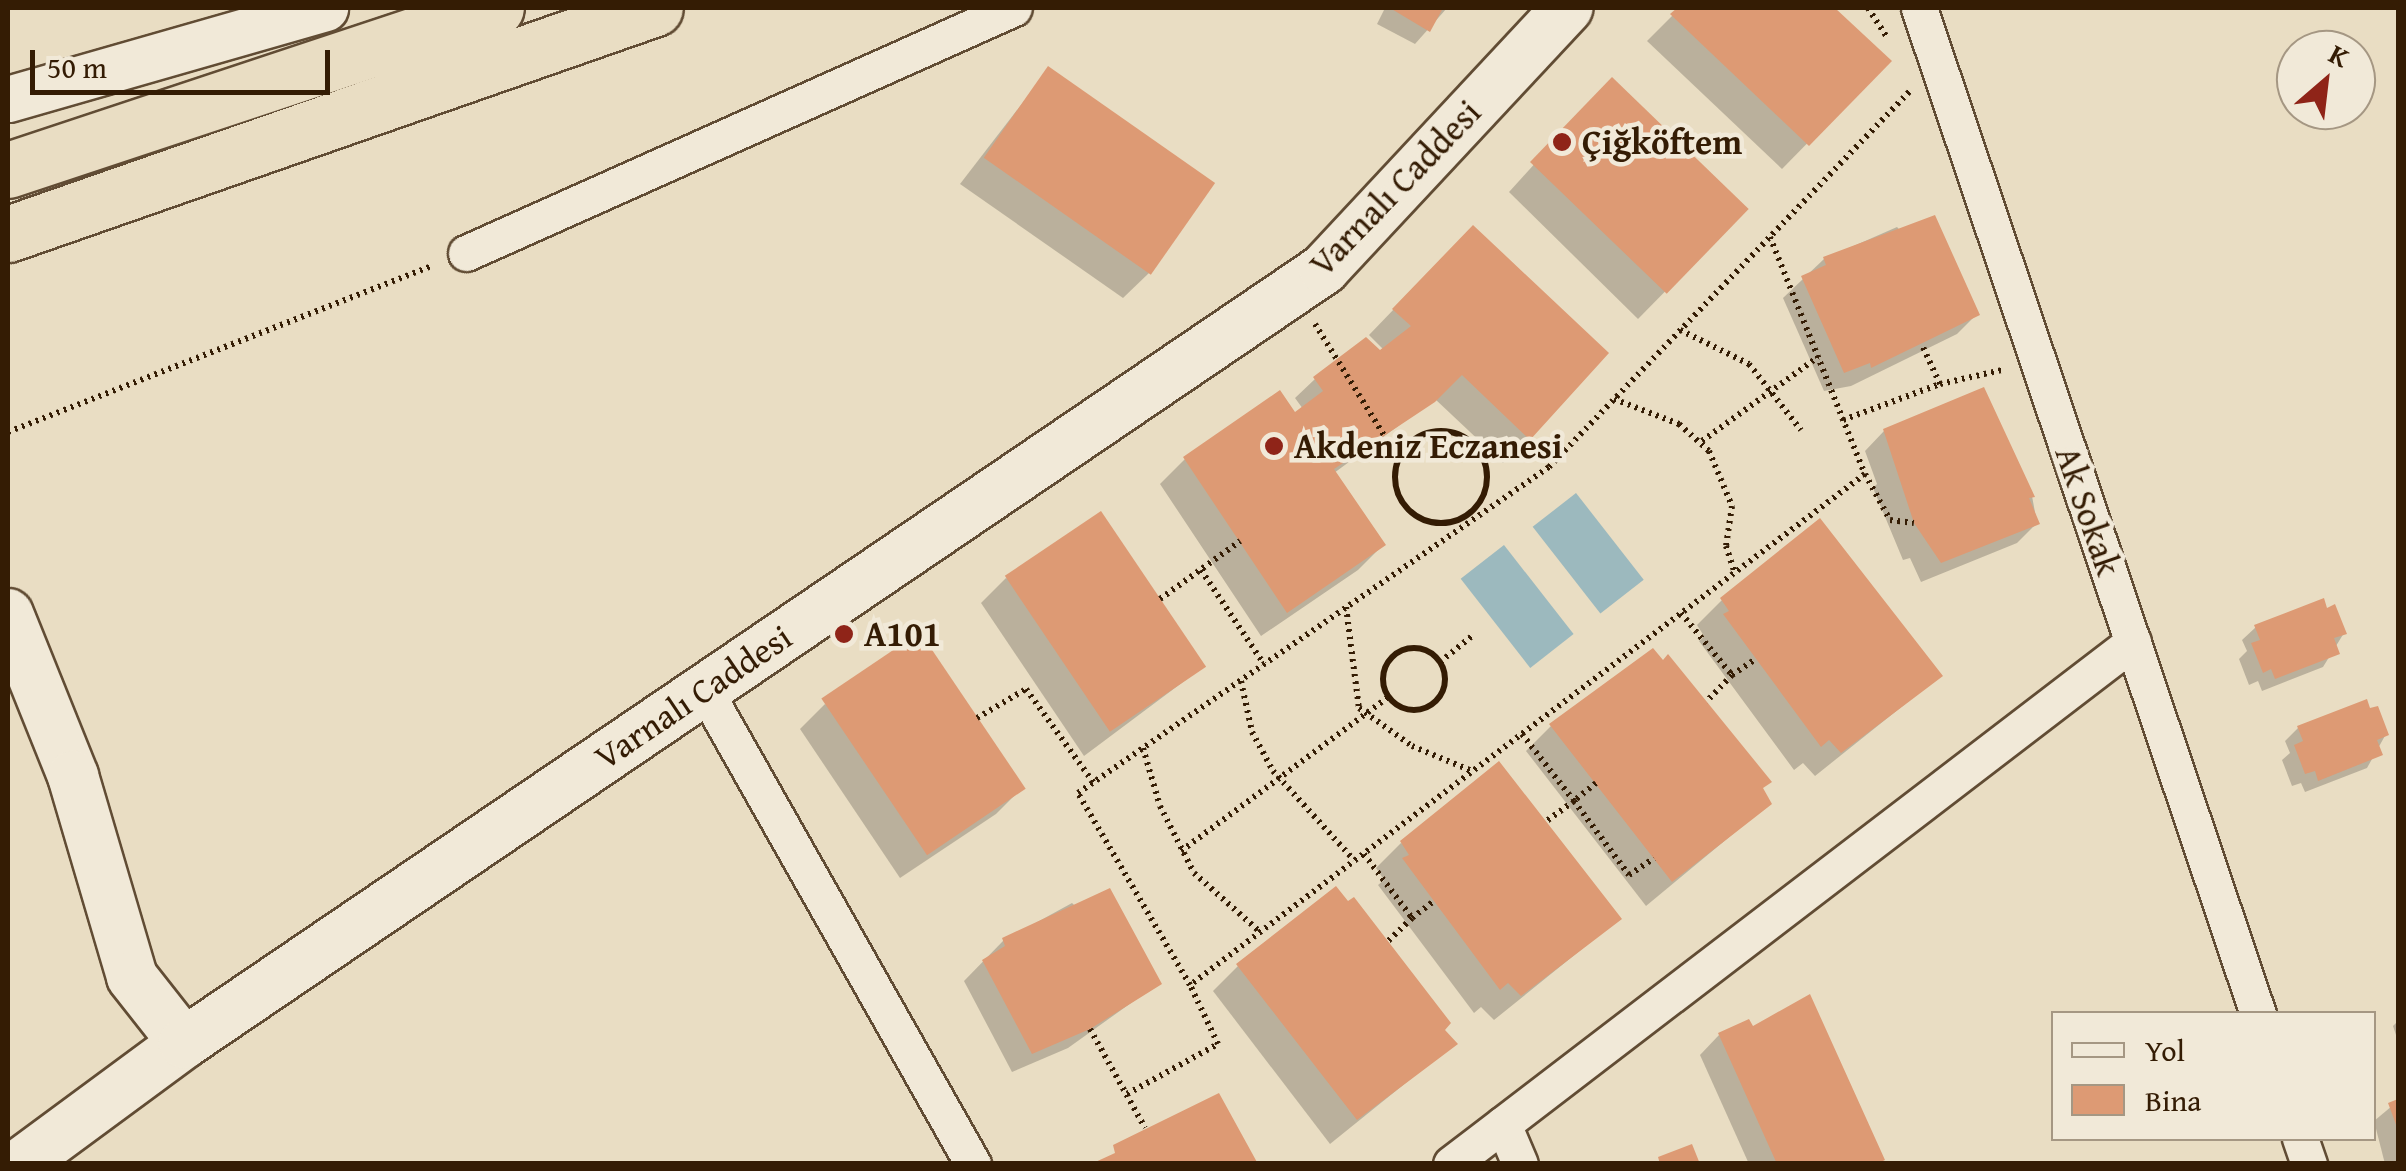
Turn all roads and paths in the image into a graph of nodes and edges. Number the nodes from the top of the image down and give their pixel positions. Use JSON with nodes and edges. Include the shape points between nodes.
{"nodes":[{"id":1,"x":325,"y":8,"type":"edge"},
{"id":2,"x":496,"y":8,"type":"edge"},
{"id":3,"x":655,"y":8,"type":"edge"},
{"id":4,"x":1014,"y":8,"type":"edge"},
{"id":5,"x":1567,"y":8,"type":"edge"},
{"id":6,"x":1868,"y":8,"type":"edge"},
{"id":7,"x":1919,"y":8,"type":"edge"},
{"id":8,"x":1898,"y":53,"type":"dead end"},
{"id":9,"x":1917,"y":84,"type":"dead end"},
{"id":10,"x":8,"y":99,"type":"edge"},
{"id":11,"x":8,"y":170,"type":"edge"},
{"id":12,"x":18,"y":235,"type":"edge"},
{"id":13,"x":1770,"y":236,"type":"junction"},
{"id":14,"x":466,"y":253,"type":"joint"},
{"id":15,"x":1294,"y":290,"type":"junction"},
{"id":16,"x":1680,"y":330,"type":"junction"},
{"id":17,"x":1922,"y":346,"type":"dead end"},
{"id":18,"x":1818,"y":357,"type":"junction"},
{"id":19,"x":2006,"y":369,"type":"dead end"},
{"id":20,"x":1940,"y":384,"type":"junction"},
{"id":21,"x":1772,"y":390,"type":"junction"},
{"id":22,"x":1614,"y":398,"type":"junction"},
{"id":23,"x":1843,"y":420,"type":"junction"},
{"id":24,"x":1801,"y":430,"type":"dead end"},
{"id":25,"x":8,"y":432,"type":"edge"},
{"id":26,"x":1702,"y":442,"type":"junction"},
{"id":27,"x":1399,"y":460,"type":"junction"},
{"id":28,"x":1865,"y":474,"type":"junction"},
{"id":29,"x":1473,"y":515,"type":"junction"},
{"id":30,"x":1914,"y":523,"type":"dead end"},
{"id":31,"x":1240,"y":542,"type":"dead end"},
{"id":32,"x":1201,"y":570,"type":"junction"},
{"id":33,"x":1735,"y":573,"type":"junction"},
{"id":34,"x":1160,"y":600,"type":"dead end"},
{"id":35,"x":1346,"y":607,"type":"junction"},
{"id":36,"x":8,"y":614,"type":"edge"},
{"id":37,"x":1681,"y":614,"type":"junction"},
{"id":38,"x":1472,"y":636,"type":"dead end"},
{"id":39,"x":2132,"y":642,"type":"junction"},
{"id":40,"x":1756,"y":660,"type":"dead end"},
{"id":41,"x":1440,"y":662,"type":"junction"},
{"id":42,"x":1264,"y":664,"type":"junction"},
{"id":43,"x":1732,"y":675,"type":"junction"},
{"id":44,"x":1240,"y":681,"type":"junction"},
{"id":45,"x":704,"y":689,"type":"junction"},
{"id":46,"x":1388,"y":697,"type":"junction"},
{"id":47,"x":1706,"y":702,"type":"dead end"},
{"id":48,"x":1364,"y":714,"type":"junction"},
{"id":49,"x":978,"y":718,"type":"dead end"},
{"id":50,"x":1522,"y":734,"type":"junction"},
{"id":51,"x":1143,"y":748,"type":"junction"},
{"id":52,"x":1473,"y":771,"type":"junction"},
{"id":53,"x":1278,"y":779,"type":"junction"},
{"id":54,"x":1093,"y":782,"type":"junction"},
{"id":55,"x":1596,"y":783,"type":"dead end"},
{"id":56,"x":1574,"y":801,"type":"junction"},
{"id":57,"x":1546,"y":821,"type":"dead end"},
{"id":58,"x":1182,"y":851,"type":"junction"},
{"id":59,"x":1364,"y":854,"type":"junction"},
{"id":60,"x":1654,"y":858,"type":"dead end"},
{"id":61,"x":1354,"y":860,"type":"junction"},
{"id":62,"x":1434,"y":901,"type":"dead end"},
{"id":63,"x":1412,"y":918,"type":"junction"},
{"id":64,"x":1260,"y":932,"type":"junction"},
{"id":65,"x":1388,"y":941,"type":"dead end"},
{"id":66,"x":1190,"y":985,"type":"junction"},
{"id":67,"x":2257,"y":1011,"type":"edge"},
{"id":68,"x":1090,"y":1028,"type":"dead end"},
{"id":69,"x":184,"y":1044,"type":"junction"},
{"id":70,"x":1126,"y":1094,"type":"junction"},
{"id":71,"x":1503,"y":1124,"type":"junction"},
{"id":72,"x":1146,"y":1128,"type":"dead end"},
{"id":73,"x":20,"y":1164,"type":"edge"},
{"id":74,"x":974,"y":1164,"type":"edge"},
{"id":75,"x":1452,"y":1164,"type":"edge"},
{"id":76,"x":1520,"y":1164,"type":"edge"}],
"edges":[{"from":1,"to":10,"type":"street"},
{"from":2,"to":11,"type":"highway"},
{"from":3,"to":12,"type":"highway"},
{"from":4,"to":14,"type":"street"},
{"from":5,"to":15,"type":"main road","name":"Varnalı Caddesi","via":[[1324,269]]},
{"from":6,"to":8,"type":"path"},
{"from":7,"to":39,"type":"street","name":"Ak Sokak"},
{"from":9,"to":13,"type":"path"},
{"from":13,"to":16,"type":"path"},
{"from":13,"to":18,"type":"path"},
{"from":14,"to":25,"type":"path"},
{"from":15,"to":27,"type":"path"},
{"from":15,"to":45,"type":"main road","name":"Varnalı Caddesi"},
{"from":16,"to":21,"type":"path","via":[[1749,364]]},
{"from":16,"to":22,"type":"path"},
{"from":17,"to":20,"type":"path"},
{"from":18,"to":21,"type":"path"},
{"from":18,"to":23,"type":"path"},
{"from":19,"to":20,"type":"path"},
{"from":20,"to":23,"type":"path"},
{"from":21,"to":24,"type":"path"},
{"from":21,"to":26,"type":"path"},
{"from":22,"to":26,"type":"path","via":[[1679,424]]},
{"from":22,"to":29,"type":"path","via":[[1549,467]]},
{"from":23,"to":28,"type":"path"},
{"from":26,"to":33,"type":"path","via":[[1732,506],[1726,546]]},
{"from":27,"to":29,"type":"path","via":[[1396,483],[1410,511],[1438,523]]},
{"from":27,"to":29,"type":"path","via":[[1426,433],[1467,439],[1487,475]]},
{"from":28,"to":30,"type":"path","via":[[1890,520]]},
{"from":28,"to":33,"type":"path"},
{"from":29,"to":35,"type":"path"},
{"from":31,"to":32,"type":"path"},
{"from":32,"to":34,"type":"path"},
{"from":32,"to":42,"type":"path"},
{"from":33,"to":37,"type":"path"},
{"from":35,"to":42,"type":"path"},
{"from":35,"to":48,"type":"path","via":[[1352,692]]},
{"from":36,"to":69,"type":"main road","via":[[73,776],[132,977]]},
{"from":37,"to":43,"type":"path"},
{"from":37,"to":50,"type":"path"},
{"from":38,"to":41,"type":"path"},
{"from":39,"to":67,"type":"street","name":"Ak Sokak"},
{"from":39,"to":71,"type":"street"},
{"from":40,"to":43,"type":"path"},
{"from":41,"to":46,"type":"path","via":[[1444,686],[1434,703],[1405,709]]},
{"from":41,"to":46,"type":"path","via":[[1420,648],[1391,656],[1382,676]]},
{"from":42,"to":44,"type":"path"},
{"from":43,"to":47,"type":"path"},
{"from":44,"to":51,"type":"path"},
{"from":44,"to":53,"type":"path","via":[[1252,732]]},
{"from":45,"to":69,"type":"main road","name":"Varnalı Caddesi"},
{"from":45,"to":74,"type":"street"},
{"from":46,"to":48,"type":"path"},
{"from":48,"to":52,"type":"path","via":[[1412,746]]},
{"from":48,"to":53,"type":"path"},
{"from":49,"to":54,"type":"path","via":[[1026,688]]},
{"from":50,"to":52,"type":"path"},
{"from":50,"to":56,"type":"path"},
{"from":51,"to":54,"type":"path"},
{"from":51,"to":58,"type":"path"},
{"from":52,"to":59,"type":"path"},
{"from":53,"to":58,"type":"path"},
{"from":53,"to":61,"type":"path"},
{"from":54,"to":66,"type":"path","via":[[1078,793]]},
{"from":55,"to":56,"type":"path"},
{"from":56,"to":57,"type":"path"},
{"from":56,"to":60,"type":"path","via":[[1628,875]]},
{"from":58,"to":64,"type":"path","via":[[1194,873]]},
{"from":59,"to":61,"type":"path"},
{"from":59,"to":63,"type":"path"},
{"from":61,"to":64,"type":"path"},
{"from":62,"to":63,"type":"path"},
{"from":63,"to":65,"type":"path"},
{"from":64,"to":66,"type":"path"},
{"from":66,"to":70,"type":"path","via":[[1218,1044]]},
{"from":68,"to":70,"type":"path"},
{"from":69,"to":73,"type":"main road","name":"Varnalı Caddesi"},
{"from":70,"to":72,"type":"path"},
{"from":71,"to":75,"type":"street"},
{"from":71,"to":76,"type":"street"}]}
